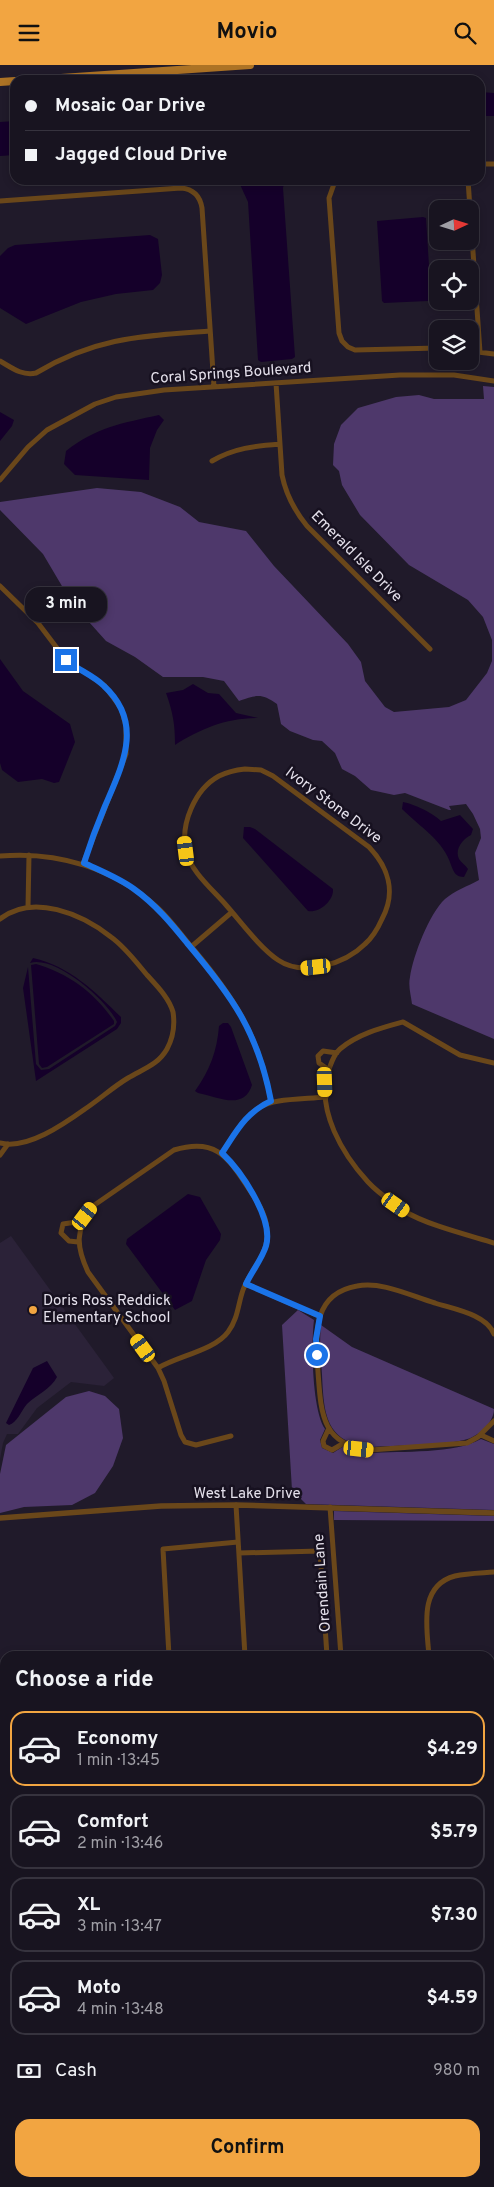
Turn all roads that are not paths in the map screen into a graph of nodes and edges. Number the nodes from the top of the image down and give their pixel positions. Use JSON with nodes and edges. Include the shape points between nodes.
{"nodes":[{"id":1,"x":250,"y":65,"type":"edge"},
{"id":2,"x":105,"y":75,"type":"edge"},
{"id":3,"x":334,"y":185,"type":"edge"},
{"id":4,"x":468,"y":185,"type":"edge"},
{"id":5,"x":0,"y":201,"type":"edge"},
{"id":6,"x":210,"y":331,"type":"junction"},
{"id":7,"x":429,"y":348,"type":"edge"},
{"id":8,"x":480,"y":352,"type":"joint"},
{"id":9,"x":494,"y":354,"type":"edge"},
{"id":10,"x":0,"y":361,"type":"edge"},
{"id":11,"x":494,"y":381,"type":"edge"},
{"id":12,"x":276,"y":383,"type":"junction"},
{"id":13,"x":214,"y":387,"type":"junction"},
{"id":14,"x":280,"y":444,"type":"junction"},
{"id":15,"x":212,"y":461,"type":"dead end"},
{"id":16,"x":0,"y":481,"type":"edge"},
{"id":17,"x":0,"y":586,"type":"edge"},
{"id":18,"x":430,"y":649,"type":"dead end"},
{"id":19,"x":29,"y":855,"type":"junction"},
{"id":20,"x":0,"y":856,"type":"edge"},
{"id":21,"x":84,"y":863,"type":"junction"},
{"id":22,"x":28,"y":907,"type":"junction"},
{"id":23,"x":232,"y":912,"type":"junction"},
{"id":24,"x":0,"y":919,"type":"edge"},
{"id":25,"x":191,"y":947,"type":"junction"},
{"id":26,"x":337,"y":1053,"type":"junction"},
{"id":27,"x":494,"y":1063,"type":"edge"},
{"id":28,"x":329,"y":1070,"type":"junction"},
{"id":29,"x":326,"y":1097,"type":"junction"},
{"id":30,"x":271,"y":1101,"type":"junction"},
{"id":31,"x":0,"y":1143,"type":"edge"},
{"id":32,"x":8,"y":1144,"type":"junction"},
{"id":33,"x":222,"y":1153,"type":"junction"},
{"id":34,"x":0,"y":1155,"type":"edge"},
{"id":35,"x":83,"y":1221,"type":"junction"},
{"id":36,"x":78,"y":1242,"type":"junction"},
{"id":37,"x":494,"y":1243,"type":"edge"},
{"id":38,"x":246,"y":1284,"type":"junction"},
{"id":39,"x":320,"y":1316,"type":"junction"},
{"id":40,"x":494,"y":1333,"type":"edge"},
{"id":41,"x":158,"y":1368,"type":"junction"},
{"id":42,"x":494,"y":1421,"type":"edge"},
{"id":43,"x":329,"y":1428,"type":"junction"},
{"id":44,"x":481,"y":1435,"type":"junction"},
{"id":45,"x":231,"y":1436,"type":"dead end"},
{"id":46,"x":494,"y":1441,"type":"edge"},
{"id":47,"x":344,"y":1443,"type":"junction"},
{"id":48,"x":236,"y":1505,"type":"junction"},
{"id":49,"x":330,"y":1507,"type":"junction"},
{"id":50,"x":494,"y":1513,"type":"edge"},
{"id":51,"x":0,"y":1518,"type":"edge"},
{"id":52,"x":238,"y":1541,"type":"junction"},
{"id":53,"x":239,"y":1553,"type":"junction"},
{"id":54,"x":494,"y":1572,"type":"edge"},
{"id":55,"x":169,"y":1651,"type":"edge"},
{"id":56,"x":245,"y":1651,"type":"edge"},
{"id":57,"x":327,"y":1651,"type":"edge"},
{"id":58,"x":341,"y":1651,"type":"edge"},
{"id":59,"x":429,"y":1651,"type":"edge"}],
"edges":[{"from":1,"to":2,"type":"main road"},
{"from":3,"to":7,"type":"street","via":[[330,198],[342,341],[348,347],[362,351]]},
{"from":4,"to":8,"type":"street"},
{"from":5,"to":6,"type":"street","via":[[180,188],[194,192],[202,207]]},
{"from":6,"to":10,"type":"street","via":[[113,341],[75,352],[29,374]]},
{"from":6,"to":13,"type":"street"},
{"from":8,"to":9,"type":"street"},
{"from":11,"to":12,"type":"street","name":"Coral Springs Boulevard","via":[[428,374]]},
{"from":12,"to":13,"type":"street","name":"Coral Springs Boulevard"},
{"from":12,"to":14,"type":"street","name":"Emerald Isle Drive"},
{"from":13,"to":16,"type":"street","name":"Coral Springs Boulevard","via":[[138,393],[95,404],[47,430]]},
{"from":14,"to":15,"type":"street","via":[[232,450]]},
{"from":14,"to":18,"type":"street","name":"Emerald Isle Drive","via":[[285,489],[297,514]]},
{"from":17,"to":21,"type":"street","via":[[38,623],[66,660],[104,685],[121,708],[126,726],[126,754]]},
{"from":19,"to":20,"type":"street"},
{"from":19,"to":21,"type":"street"},
{"from":19,"to":22,"type":"street"},
{"from":21,"to":25,"type":"street","via":[[134,888],[159,909]]},
{"from":22,"to":24,"type":"street"},
{"from":22,"to":32,"type":"street","via":[[44,907],[77,916],[112,937],[165,996],[174,1022],[166,1051],[156,1063],[128,1078],[51,1131]]},
{"from":23,"to":23,"type":"street","name":"Ivory Stone Drive","via":[[280,961],[290,966],[316,967],[355,953],[366,944],[386,912],[390,886],[380,859],[369,847],[286,785],[261,770],[231,771],[218,777],[199,794],[186,823],[184,837],[186,851],[195,870]]},
{"from":23,"to":25,"type":"street"},
{"from":25,"to":30,"type":"street","via":[[233,1001],[247,1025],[265,1069]]},
{"from":26,"to":27,"type":"street","via":[[369,1032],[403,1022],[460,1055]]},
{"from":26,"to":28,"type":"street"},
{"from":26,"to":28,"type":"street","via":[[323,1051],[318,1056],[319,1063]]},
{"from":28,"to":29,"type":"street","via":[[325,1082]]},
{"from":29,"to":30,"type":"street"},
{"from":29,"to":37,"type":"street","via":[[341,1145],[369,1183],[384,1197],[407,1213]]},
{"from":30,"to":33,"type":"street","via":[[249,1114]]},
{"from":31,"to":32,"type":"street"},
{"from":32,"to":34,"type":"street"},
{"from":33,"to":35,"type":"street","via":[[203,1146],[174,1150],[93,1206]]},
{"from":33,"to":38,"type":"street","via":[[234,1165],[267,1222],[266,1245]]},
{"from":35,"to":36,"type":"street"},
{"from":35,"to":36,"type":"street","via":[[63,1224],[62,1233],[69,1241]]},
{"from":36,"to":41,"type":"street","via":[[88,1272]]},
{"from":38,"to":39,"type":"street"},
{"from":38,"to":41,"type":"street","via":[[236,1321],[221,1340]]},
{"from":39,"to":40,"type":"street","via":[[331,1299],[343,1291],[374,1285],[462,1311],[492,1327]]},
{"from":39,"to":43,"type":"street","via":[[316,1339],[321,1412]]},
{"from":41,"to":45,"type":"street","via":[[185,1442],[196,1445]]},
{"from":42,"to":44,"type":"street"},
{"from":43,"to":47,"type":"street"},
{"from":43,"to":47,"type":"street","via":[[324,1446],[332,1450]]},
{"from":44,"to":46,"type":"street"},
{"from":44,"to":47,"type":"street","via":[[467,1443],[370,1450]]},
{"from":48,"to":49,"type":"street","name":"West Lake Drive"},
{"from":48,"to":51,"type":"street","name":"West Lake Drive"},
{"from":48,"to":52,"type":"street"},
{"from":49,"to":50,"type":"street","name":"West Lake Drive"},
{"from":49,"to":58,"type":"street","name":"Orendain Lane"},
{"from":52,"to":53,"type":"street"},
{"from":52,"to":55,"type":"street","via":[[163,1549]]},
{"from":53,"to":56,"type":"street"},
{"from":53,"to":57,"type":"street","via":[[320,1551]]},
{"from":54,"to":59,"type":"street","via":[[455,1576],[438,1586],[426,1611]]}]}
